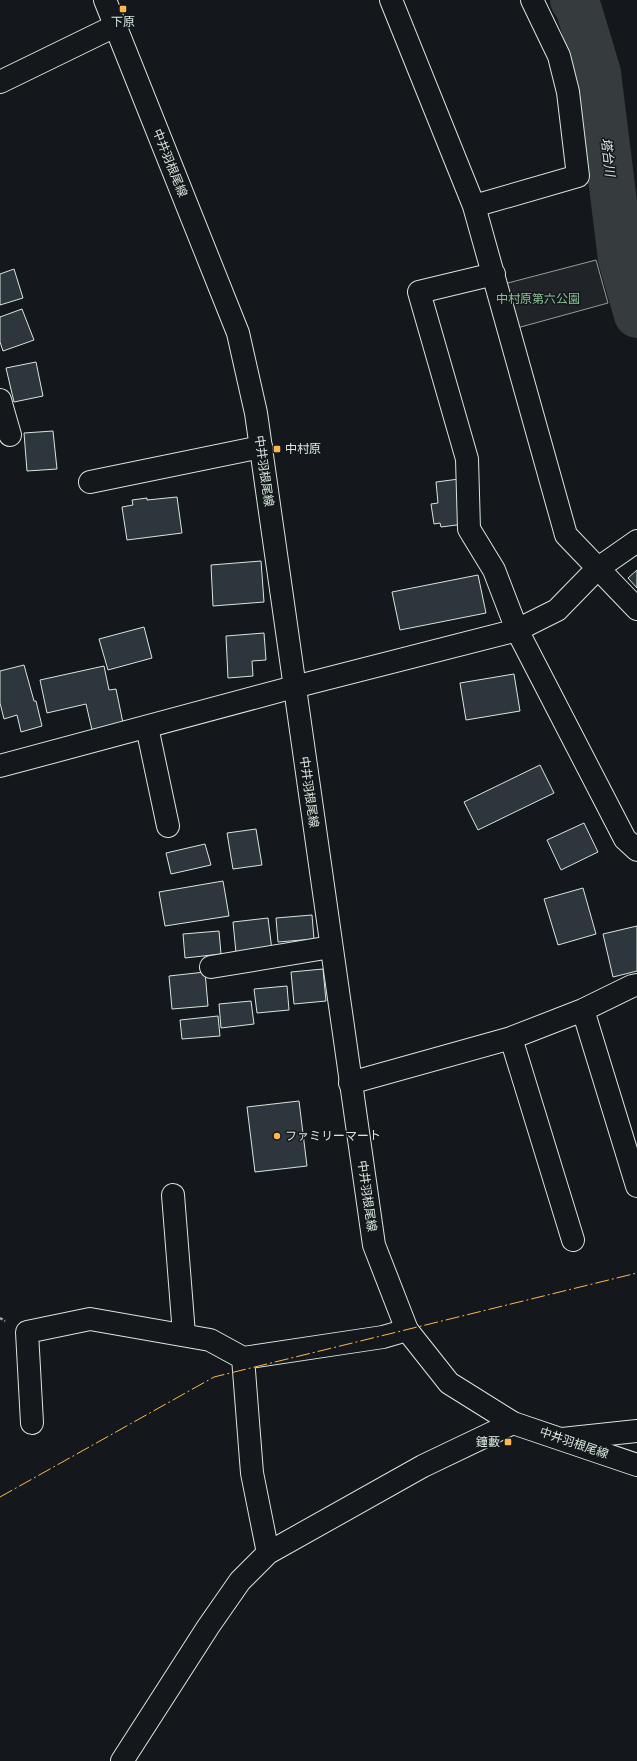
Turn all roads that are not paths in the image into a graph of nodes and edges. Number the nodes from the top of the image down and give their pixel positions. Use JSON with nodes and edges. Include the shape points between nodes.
{"nodes":[{"id":1,"x":105,"y":0,"type":"edge"},
{"id":2,"x":392,"y":0,"type":"edge"},
{"id":3,"x":532,"y":0,"type":"edge"},
{"id":4,"x":115,"y":26,"type":"junction"},
{"id":5,"x":0,"y":82,"type":"edge"},
{"id":6,"x":474,"y":206,"type":"junction"},
{"id":7,"x":494,"y":274,"type":"junction"},
{"id":8,"x":0,"y":400,"type":"edge"},
{"id":9,"x":10,"y":435,"type":"dead end"},
{"id":10,"x":261,"y":447,"type":"junction"},
{"id":11,"x":90,"y":482,"type":"dead end"},
{"id":12,"x":637,"y":541,"type":"edge"},
{"id":13,"x":597,"y":569,"type":"junction"},
{"id":14,"x":637,"y":609,"type":"edge"},
{"id":15,"x":517,"y":630,"type":"junction"},
{"id":16,"x":294,"y":687,"type":"junction"},
{"id":17,"x":147,"y":727,"type":"junction"},
{"id":18,"x":0,"y":766,"type":"edge"},
{"id":19,"x":168,"y":826,"type":"dead end"},
{"id":20,"x":637,"y":850,"type":"edge"},
{"id":21,"x":331,"y":947,"type":"junction"},
{"id":22,"x":211,"y":967,"type":"dead end"},
{"id":23,"x":637,"y":985,"type":"edge"},
{"id":24,"x":583,"y":1010,"type":"junction"},
{"id":25,"x":511,"y":1038,"type":"junction"},
{"id":26,"x":350,"y":1083,"type":"junction"},
{"id":27,"x":637,"y":1186,"type":"edge"},
{"id":28,"x":172,"y":1195,"type":"dead end"},
{"id":29,"x":573,"y":1240,"type":"dead end"},
{"id":30,"x":407,"y":1330,"type":"junction"},
{"id":31,"x":184,"y":1334,"type":"junction"},
{"id":32,"x":243,"y":1358,"type":"junction"},
{"id":33,"x":513,"y":1422,"type":"junction"},
{"id":34,"x":32,"y":1423,"type":"dead end"},
{"id":35,"x":637,"y":1431,"type":"edge"},
{"id":36,"x":562,"y":1439,"type":"junction"},
{"id":37,"x":637,"y":1465,"type":"edge"},
{"id":38,"x":268,"y":1553,"type":"junction"},
{"id":39,"x":122,"y":1761,"type":"edge"}],
"edges":[{"from":1,"to":4,"type":"street","name":"中井羽根尾線"},
{"from":2,"to":6,"type":"street"},
{"from":3,"to":6,"type":"street","via":[[559,56],[568,92],[578,176]]},
{"from":4,"to":5,"type":"street"},
{"from":4,"to":10,"type":"street","name":"中井羽根尾線","via":[[238,333]]},
{"from":6,"to":7,"type":"street"},
{"from":7,"to":13,"type":"street","via":[[566,535]]},
{"from":7,"to":15,"type":"street","via":[[419,292],[467,459],[469,529],[494,570]]},
{"from":8,"to":9,"type":"street"},
{"from":10,"to":11,"type":"street"},
{"from":10,"to":16,"type":"street","name":"中井羽根尾線"},
{"from":12,"to":13,"type":"street"},
{"from":13,"to":14,"type":"street"},
{"from":13,"to":15,"type":"street","via":[[557,610]]},
{"from":15,"to":16,"type":"street"},
{"from":15,"to":20,"type":"street","via":[[625,839]]},
{"from":16,"to":17,"type":"street"},
{"from":16,"to":21,"type":"street","name":"中井羽根尾線"},
{"from":17,"to":18,"type":"street"},
{"from":17,"to":19,"type":"street"},
{"from":21,"to":22,"type":"street"},
{"from":21,"to":26,"type":"street","name":"中井羽根尾線"},
{"from":23,"to":24,"type":"street"},
{"from":24,"to":25,"type":"street"},
{"from":24,"to":27,"type":"street"},
{"from":25,"to":26,"type":"street"},
{"from":25,"to":29,"type":"street"},
{"from":26,"to":30,"type":"street","name":"中井羽根尾線","via":[[374,1245]]},
{"from":28,"to":31,"type":"street"},
{"from":30,"to":32,"type":"street","via":[[383,1337]]},
{"from":30,"to":33,"type":"street","name":"中井羽根尾線","via":[[449,1382]]},
{"from":31,"to":32,"type":"street","via":[[210,1340]]},
{"from":31,"to":34,"type":"street","via":[[90,1319],[27,1332]]},
{"from":32,"to":38,"type":"street","via":[[252,1474]]},
{"from":33,"to":36,"type":"street","name":"中井羽根尾線"},
{"from":33,"to":38,"type":"street","via":[[423,1466]]},
{"from":35,"to":36,"type":"street"},
{"from":36,"to":37,"type":"street","name":"中井羽根尾線"},
{"from":38,"to":39,"type":"street","via":[[240,1581]]}]}
